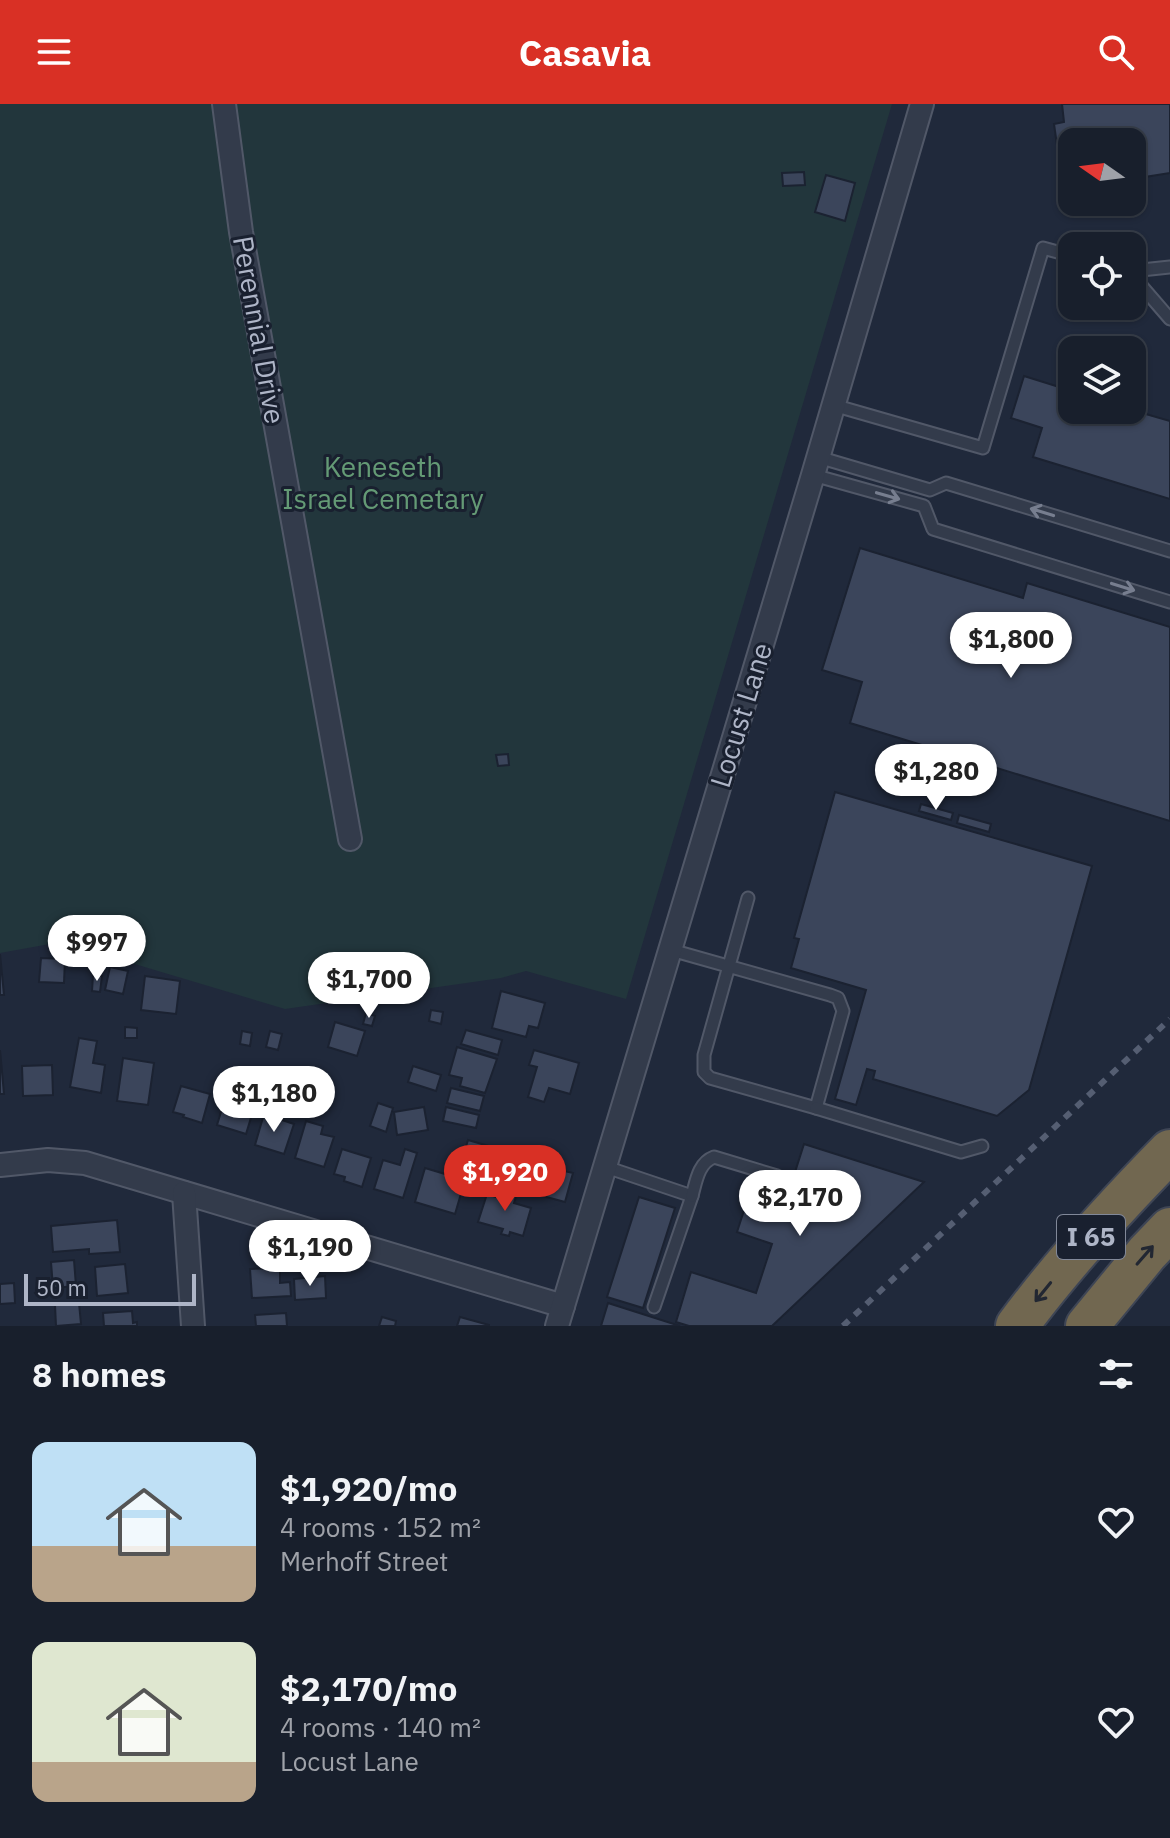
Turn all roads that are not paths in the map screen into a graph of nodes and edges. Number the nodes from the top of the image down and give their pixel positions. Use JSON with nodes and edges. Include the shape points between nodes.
{"nodes":[{"id":1,"x":224,"y":104,"type":"edge"},
{"id":2,"x":922,"y":104,"type":"edge"},
{"id":3,"x":1058,"y":252,"type":"edge"},
{"id":4,"x":1170,"y":267,"type":"edge"},
{"id":5,"x":1146,"y":271,"type":"edge"},
{"id":6,"x":1146,"y":290,"type":"edge"},
{"id":7,"x":1170,"y":319,"type":"edge"},
{"id":8,"x":832,"y":405,"type":"junction"},
{"id":9,"x":815,"y":466,"type":"junction"},
{"id":10,"x":1170,"y":551,"type":"edge"},
{"id":11,"x":1170,"y":602,"type":"edge"},
{"id":12,"x":350,"y":839,"type":"dead end"},
{"id":13,"x":748,"y":898,"type":"dead end"},
{"id":14,"x":671,"y":950,"type":"junction"},
{"id":15,"x":730,"y":967,"type":"junction"},
{"id":16,"x":816,"y":1108,"type":"junction"},
{"id":17,"x":982,"y":1146,"type":"dead end"},
{"id":18,"x":1170,"y":1151,"type":"edge"},
{"id":19,"x":0,"y":1165,"type":"edge"},
{"id":20,"x":606,"y":1167,"type":"junction"},
{"id":21,"x":777,"y":1176,"type":"dead end"},
{"id":22,"x":184,"y":1193,"type":"junction"},
{"id":23,"x":692,"y":1196,"type":"junction"},
{"id":24,"x":1170,"y":1229,"type":"edge"},
{"id":25,"x":654,"y":1307,"type":"dead end"},
{"id":26,"x":560,"y":1316,"type":"edge"},
{"id":27,"x":193,"y":1326,"type":"edge"},
{"id":28,"x":1017,"y":1326,"type":"edge"},
{"id":29,"x":1087,"y":1326,"type":"edge"}],
"edges":[{"from":1,"to":12,"type":"street","name":"Perennial Drive","via":[[241,232]]},
{"from":2,"to":8,"type":"street","name":"Locust Lane"},
{"from":3,"to":8,"type":"lane","via":[[1043,248],[983,448]]},
{"from":4,"to":5,"type":"lane"},
{"from":6,"to":7,"type":"lane"},
{"from":8,"to":9,"type":"street","name":"Locust Lane"},
{"from":10,"to":9,"type":"lane","one_way":true,"via":[[946,483],[930,490]]},
{"from":9,"to":11,"type":"lane","one_way":true,"via":[[924,506],[933,529]]},
{"from":9,"to":14,"type":"street","name":"Locust Lane"},
{"from":13,"to":15,"type":"lane"},
{"from":14,"to":15,"type":"lane"},
{"from":14,"to":20,"type":"street","name":"Locust Lane"},
{"from":15,"to":16,"type":"lane","via":[[838,998],[843,1011]]},
{"from":15,"to":16,"type":"lane","via":[[704,1055],[706,1076]]},
{"from":16,"to":17,"type":"lane","via":[[961,1152]]},
{"from":18,"to":28,"type":"highway","number":"I 65","one_way":true},
{"from":19,"to":22,"type":"street","via":[[85,1163]]},
{"from":20,"to":23,"type":"lane"},
{"from":20,"to":26,"type":"street","name":"Locust Lane"},
{"from":21,"to":23,"type":"lane","via":[[714,1157],[701,1167]]},
{"from":22,"to":26,"type":"street"},
{"from":22,"to":27,"type":"street"},
{"from":23,"to":25,"type":"lane"},
{"from":29,"to":24,"type":"highway","number":"I 65","one_way":true}]}
